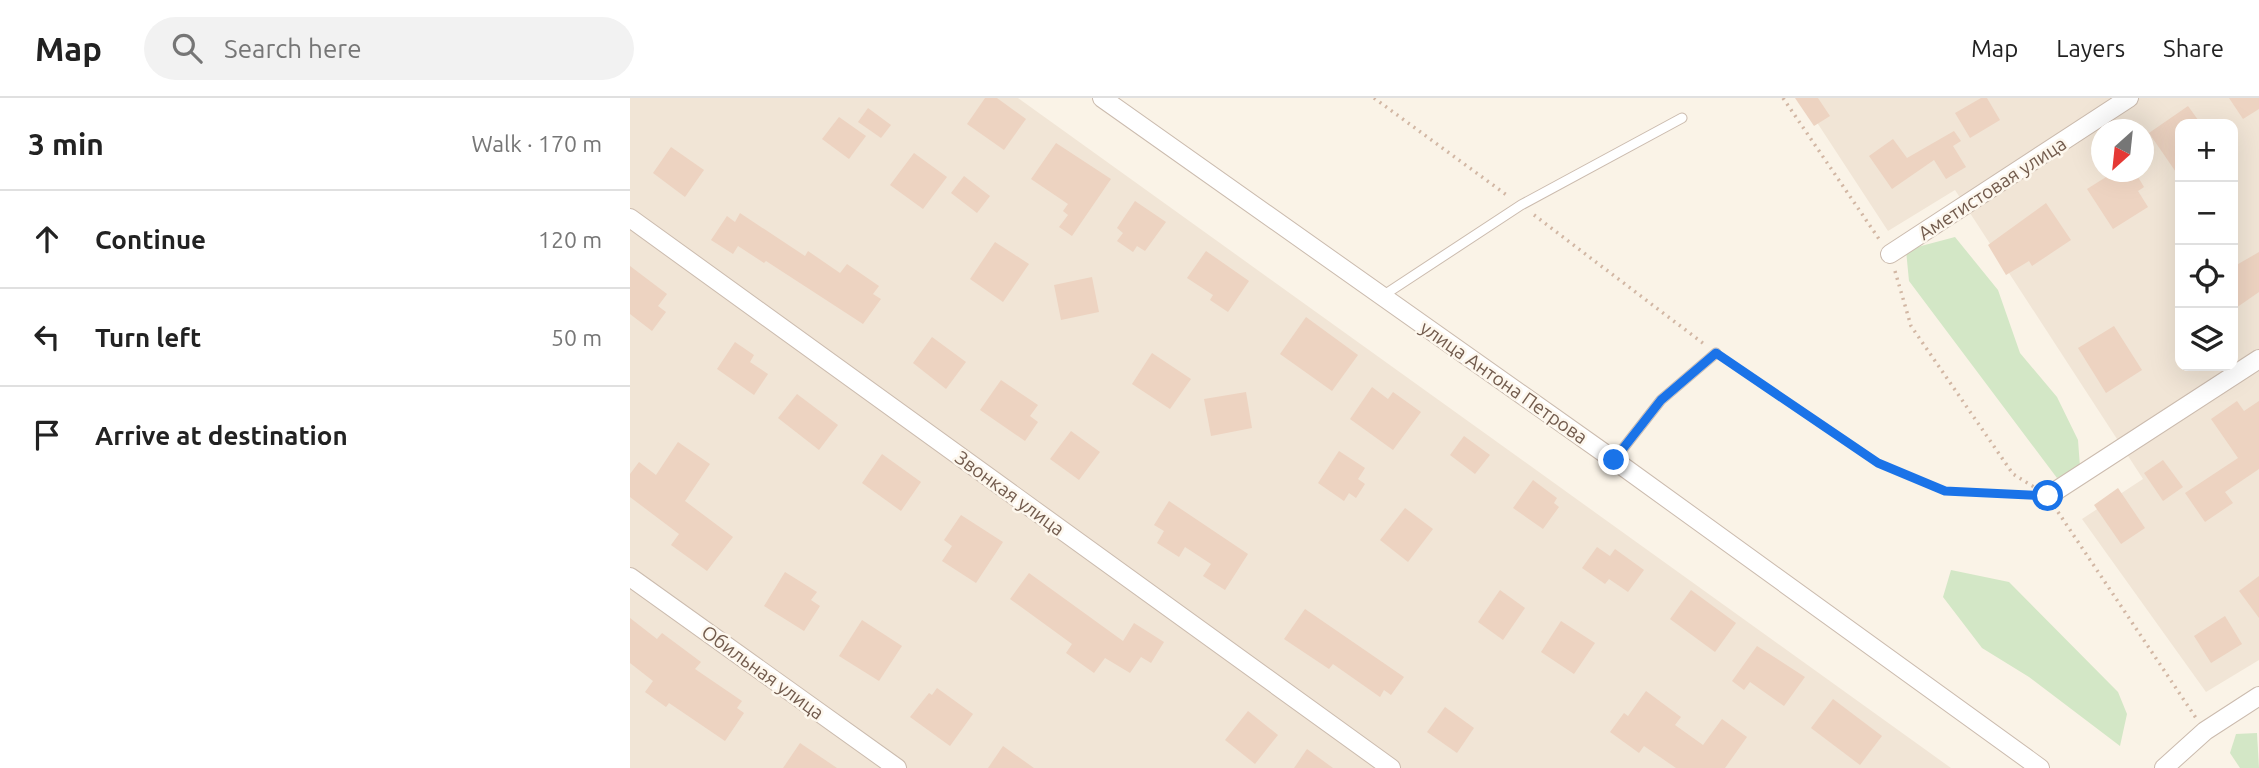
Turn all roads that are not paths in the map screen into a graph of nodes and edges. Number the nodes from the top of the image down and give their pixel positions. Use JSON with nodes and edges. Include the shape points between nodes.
{"nodes":[{"id":1,"x":1102,"y":98,"type":"edge"},
{"id":2,"x":2129,"y":98,"type":"edge"},
{"id":3,"x":1682,"y":118,"type":"dead end"},
{"id":4,"x":630,"y":218,"type":"edge"},
{"id":5,"x":1890,"y":254,"type":"road end"},
{"id":6,"x":1381,"y":297,"type":"junction"},
{"id":7,"x":1716,"y":353,"type":"road end"},
{"id":8,"x":2259,"y":359,"type":"edge"},
{"id":9,"x":1614,"y":460,"type":"junction"},
{"id":10,"x":2048,"y":496,"type":"road end"},
{"id":11,"x":630,"y":577,"type":"edge"},
{"id":12,"x":2259,"y":696,"type":"edge"},
{"id":13,"x":897,"y":768,"type":"edge"},
{"id":14,"x":1391,"y":768,"type":"edge"},
{"id":15,"x":2040,"y":768,"type":"edge"},
{"id":16,"x":2164,"y":768,"type":"edge"}],
"edges":[{"from":1,"to":6,"type":"street","name":"улица Антона Петрова"},
{"from":2,"to":5,"type":"street","name":"Аметистовая улица"},
{"from":3,"to":6,"type":"lane","via":[[1521,205]]},
{"from":4,"to":14,"type":"street","name":"Звонкая улица"},
{"from":6,"to":9,"type":"street","name":"улица Антона Петрова"},
{"from":7,"to":9,"type":"lane","via":[[1661,400]]},
{"from":8,"to":10,"type":"street"},
{"from":9,"to":15,"type":"street","name":"улица Антона Петрова"},
{"from":11,"to":13,"type":"street","name":"Обильная улица"},
{"from":12,"to":16,"type":"street","via":[[2205,731]]}]}
